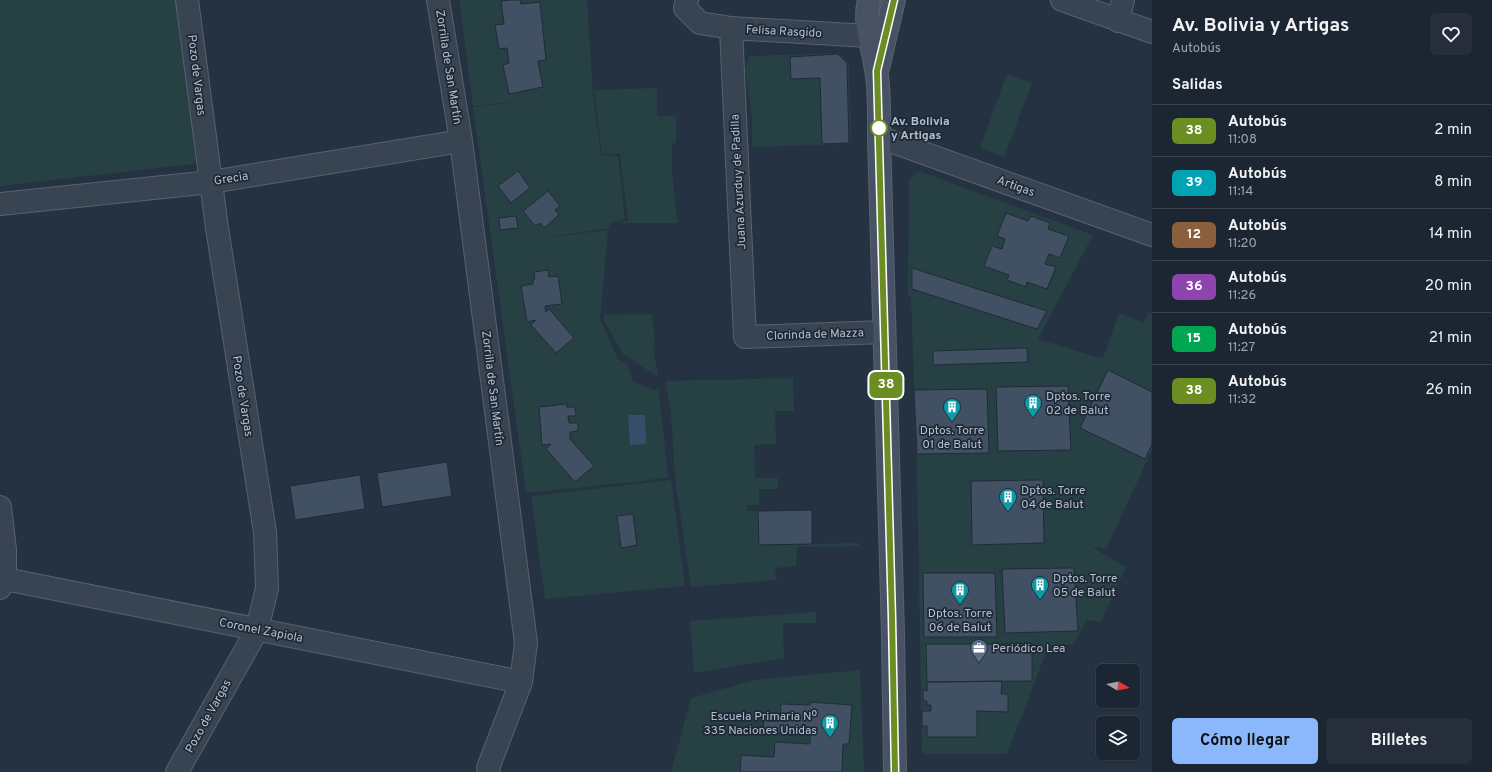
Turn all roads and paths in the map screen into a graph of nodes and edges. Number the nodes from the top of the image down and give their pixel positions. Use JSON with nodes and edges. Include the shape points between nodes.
{"nodes":[{"id":1,"x":187,"y":0,"type":"edge"},
{"id":2,"x":438,"y":0,"type":"edge"},
{"id":3,"x":687,"y":0,"type":"edge"},
{"id":4,"x":869,"y":0,"type":"edge"},
{"id":5,"x":894,"y":0,"type":"edge"},
{"id":6,"x":1062,"y":0,"type":"edge"},
{"id":7,"x":1121,"y":10,"type":"edge"},
{"id":8,"x":731,"y":28,"type":"junction"},
{"id":9,"x":1152,"y":32,"type":"edge"},
{"id":10,"x":869,"y":36,"type":"junction"},
{"id":11,"x":877,"y":71,"type":"junction"},
{"id":12,"x":880,"y":137,"type":"junction"},
{"id":13,"x":461,"y":141,"type":"junction"},
{"id":14,"x":211,"y":182,"type":"junction"},
{"id":15,"x":0,"y":204,"type":"edge"},
{"id":16,"x":1152,"y":235,"type":"edge"},
{"id":17,"x":884,"y":332,"type":"junction"},
{"id":18,"x":745,"y":337,"type":"joint"},
{"id":19,"x":0,"y":506,"type":"edge"},
{"id":20,"x":2,"y":581,"type":"edge"},
{"id":21,"x":257,"y":630,"type":"junction"},
{"id":22,"x":522,"y":682,"type":"junction"},
{"id":23,"x":487,"y":770,"type":"edge"},
{"id":24,"x":177,"y":772,"type":"edge"},
{"id":25,"x":895,"y":772,"type":"edge"}],
"edges":[{"from":1,"to":14,"type":"street","name":"Pozo de Vargas"},
{"from":2,"to":13,"type":"street","name":"Zorrilla de San Martín"},
{"from":3,"to":8,"type":"street","name":"Felisa Rasgido","via":[[685,8],[700,23]]},
{"from":4,"to":10,"type":"street"},
{"from":5,"to":11,"type":"street"},
{"from":6,"to":7,"type":"street"},
{"from":7,"to":9,"type":"street"},
{"from":8,"to":10,"type":"street","name":"Felisa Rasgido"},
{"from":8,"to":18,"type":"street","name":"Juana Azurduy de Padilla"},
{"from":10,"to":11,"type":"street"},
{"from":11,"to":12,"type":"street"},
{"from":12,"to":16,"type":"street","name":"Artigas"},
{"from":12,"to":17,"type":"street"},
{"from":13,"to":14,"type":"street","name":"Grecia"},
{"from":13,"to":22,"type":"street","name":"Zorrilla de San Martín","via":[[526,643]]},
{"from":14,"to":15,"type":"street","name":"Grecia"},
{"from":14,"to":21,"type":"street","name":"Pozo de Vargas","via":[[265,532],[268,588]]},
{"from":17,"to":18,"type":"street","name":"Clorinda de Mazza"},
{"from":17,"to":25,"type":"street"},
{"from":19,"to":20,"type":"street","via":[[5,550]]},
{"from":20,"to":21,"type":"street","name":"Coronel Zapiola"},
{"from":21,"to":22,"type":"street","name":"Coronel Zapiola"},
{"from":21,"to":24,"type":"street","name":"Pozo de Vargas"},
{"from":22,"to":23,"type":"street","name":"Zorrilla de San Martín"}]}
